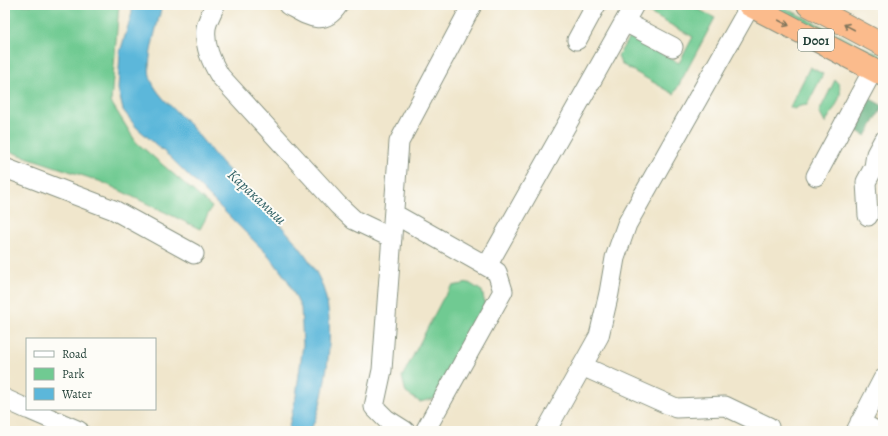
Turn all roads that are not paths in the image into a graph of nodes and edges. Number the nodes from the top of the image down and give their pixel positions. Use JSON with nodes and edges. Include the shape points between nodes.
{"nodes":[{"id":1,"x":215,"y":5,"type":"edge"},
{"id":2,"x":288,"y":5,"type":"edge"},
{"id":3,"x":338,"y":5,"type":"edge"},
{"id":4,"x":472,"y":5,"type":"edge"},
{"id":5,"x":596,"y":5,"type":"edge"},
{"id":6,"x":634,"y":5,"type":"edge"},
{"id":7,"x":750,"y":5,"type":"edge"},
{"id":8,"x":808,"y":5,"type":"edge"},
{"id":9,"x":625,"y":22,"type":"junction"},
{"id":10,"x":577,"y":40,"type":"dead end"},
{"id":11,"x":883,"y":45,"type":"edge"},
{"id":12,"x":673,"y":47,"type":"dead end"},
{"id":13,"x":878,"y":72,"type":"edge"},
{"id":14,"x":883,"y":141,"type":"edge"},
{"id":15,"x":5,"y":168,"type":"edge"},
{"id":16,"x":816,"y":176,"type":"dead end"},
{"id":17,"x":394,"y":214,"type":"junction"},
{"id":18,"x":868,"y":216,"type":"dead end"},
{"id":19,"x":392,"y":238,"type":"junction"},
{"id":20,"x":194,"y":254,"type":"dead end"},
{"id":21,"x":487,"y":266,"type":"junction"},
{"id":22,"x":582,"y":366,"type":"junction"},
{"id":23,"x":883,"y":379,"type":"edge"},
{"id":24,"x":5,"y":399,"type":"edge"},
{"id":25,"x":26,"y":409,"type":"edge"},
{"id":26,"x":29,"y":410,"type":"edge"},
{"id":27,"x":864,"y":428,"type":"edge"},
{"id":28,"x":79,"y":431,"type":"edge"},
{"id":29,"x":405,"y":431,"type":"edge"},
{"id":30,"x":425,"y":431,"type":"edge"},
{"id":31,"x":546,"y":431,"type":"edge"},
{"id":32,"x":767,"y":431,"type":"edge"}],
"edges":[{"from":1,"to":19,"type":"street","via":[[206,27],[207,46],[211,61],[220,76],[338,205],[354,220]]},
{"from":2,"to":3,"type":"street","via":[[313,18],[325,18],[334,12]]},
{"from":4,"to":17,"type":"street","via":[[399,142]]},
{"from":5,"to":10,"type":"street"},
{"from":6,"to":9,"type":"street"},
{"from":7,"to":13,"type":"highway","number":"D001","one_way":true},
{"from":7,"to":22,"type":"street","via":[[627,224],[615,258],[599,336]]},
{"from":11,"to":8,"type":"highway","number":"D001","one_way":true},
{"from":9,"to":12,"type":"street"},
{"from":9,"to":21,"type":"street"},
{"from":13,"to":16,"type":"street"},
{"from":14,"to":18,"type":"street","via":[[866,182]]},
{"from":15,"to":20,"type":"street","via":[[114,210]]},
{"from":17,"to":19,"type":"street"},
{"from":17,"to":21,"type":"street"},
{"from":19,"to":29,"type":"street","via":[[382,370],[374,407],[386,419]]},
{"from":21,"to":30,"type":"street","via":[[497,272],[503,291]]},
{"from":22,"to":31,"type":"street"},
{"from":22,"to":32,"type":"street","via":[[676,408],[726,406],[769,427]]},
{"from":23,"to":27,"type":"street"},
{"from":24,"to":25,"type":"street"},
{"from":26,"to":28,"type":"street"}]}
